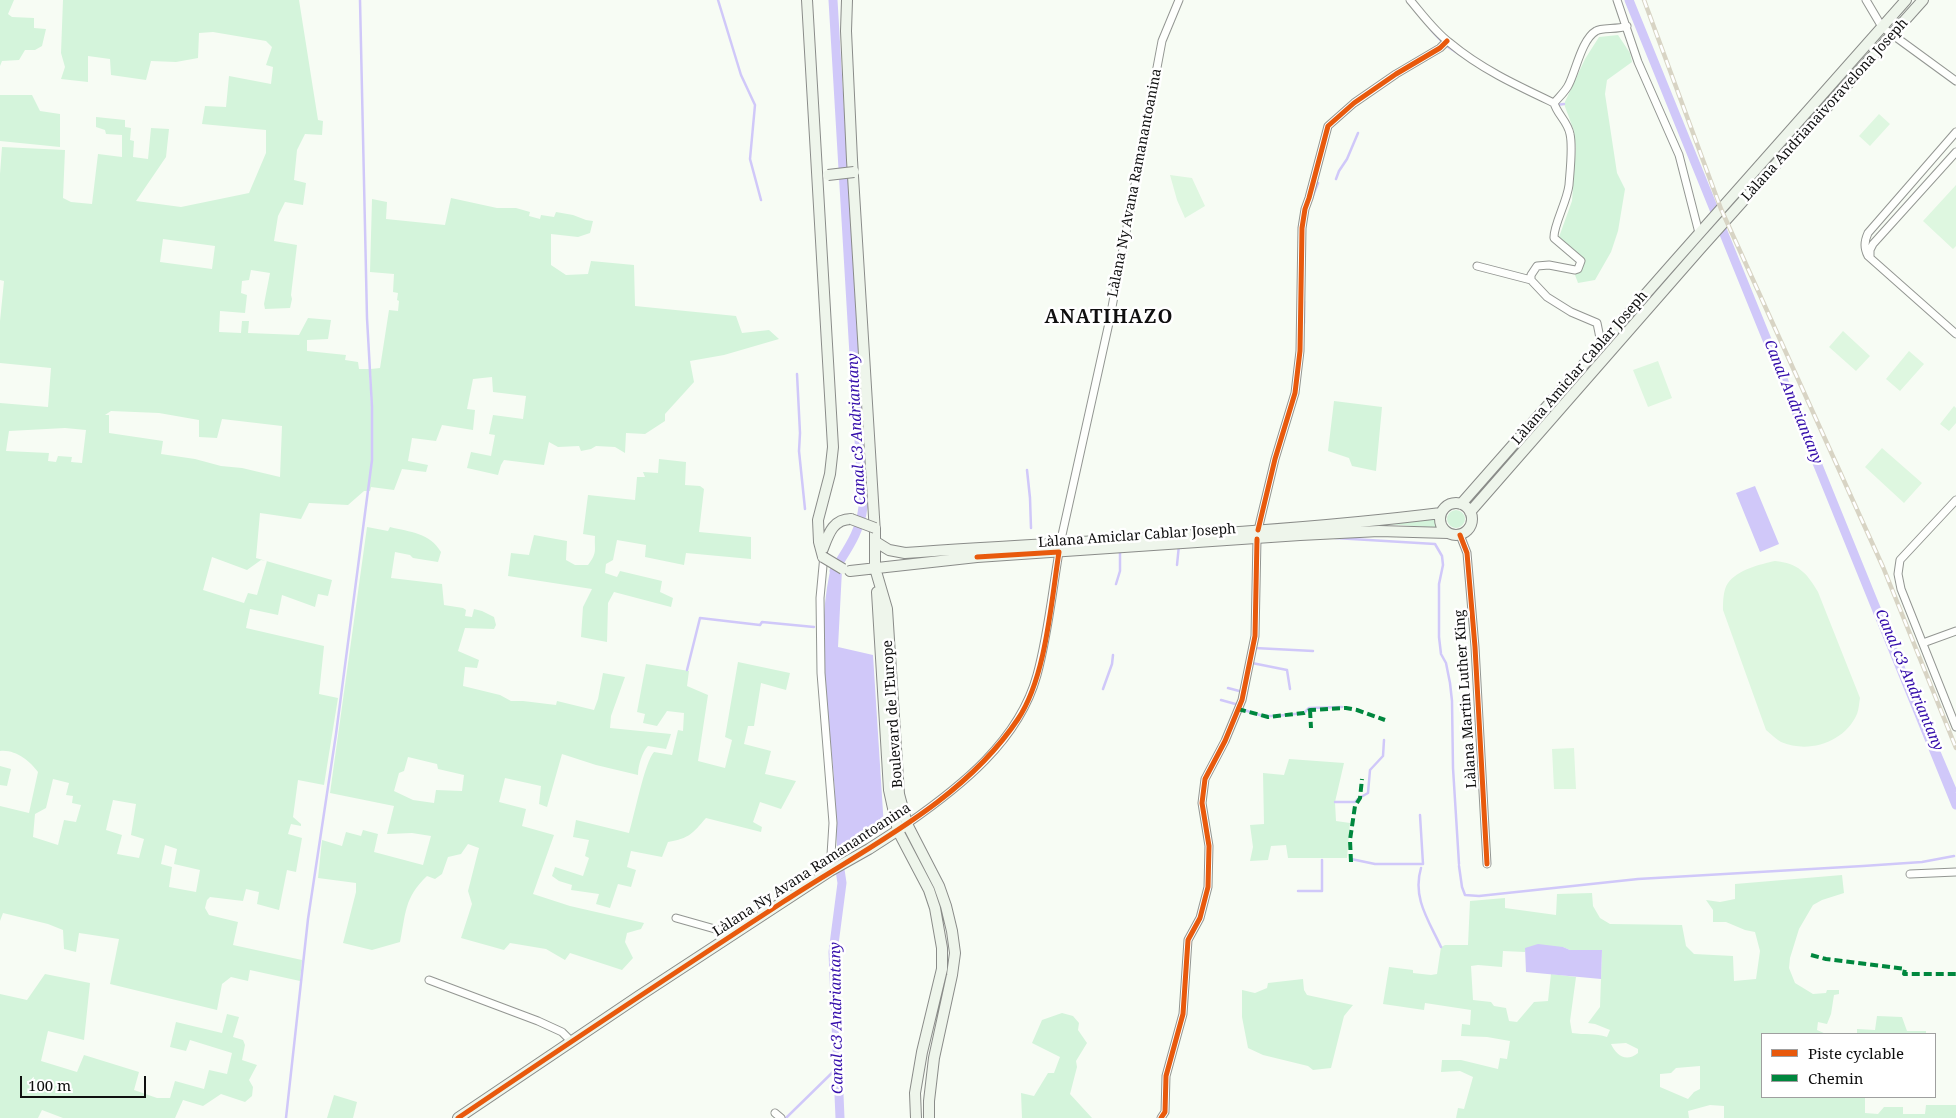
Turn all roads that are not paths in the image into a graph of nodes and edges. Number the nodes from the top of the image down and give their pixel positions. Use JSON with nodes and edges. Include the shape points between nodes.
{"nodes":[{"id":1,"x":807,"y":0,"type":"edge"},
{"id":2,"x":847,"y":0,"type":"edge"},
{"id":3,"x":1179,"y":0,"type":"edge"},
{"id":4,"x":1410,"y":0,"type":"edge"},
{"id":5,"x":1617,"y":0,"type":"edge"},
{"id":6,"x":1866,"y":0,"type":"edge"},
{"id":7,"x":1906,"y":0,"type":"edge"},
{"id":8,"x":1923,"y":0,"type":"edge"},
{"id":9,"x":1627,"y":26,"type":"junction"},
{"id":10,"x":1882,"y":27,"type":"junction"},
{"id":11,"x":1892,"y":36,"type":"junction"},
{"id":12,"x":1447,"y":41,"type":"junction"},
{"id":13,"x":1956,"y":81,"type":"edge"},
{"id":14,"x":1555,"y":106,"type":"junction"},
{"id":15,"x":1956,"y":132,"type":"edge"},
{"id":16,"x":1956,"y":152,"type":"edge"},
{"id":17,"x":854,"y":177,"type":"junction"},
{"id":18,"x":819,"y":185,"type":"junction"},
{"id":19,"x":1699,"y":232,"type":"junction"},
{"id":20,"x":1700,"y":249,"type":"joint"},
{"id":21,"x":1869,"y":257,"type":"junction"},
{"id":22,"x":1476,"y":266,"type":"dead end"},
{"id":23,"x":1531,"y":280,"type":"junction"},
{"id":24,"x":1956,"y":334,"type":"edge"},
{"id":25,"x":1601,"y":343,"type":"junction"},
{"id":26,"x":1956,"y":500,"type":"edge"},
{"id":27,"x":1461,"y":504,"type":"junction"},
{"id":28,"x":1470,"y":512,"type":"junction"},
{"id":29,"x":1441,"y":513,"type":"junction"},
{"id":30,"x":1448,"y":533,"type":"junction"},
{"id":31,"x":1258,"y":535,"type":"junction"},
{"id":32,"x":1460,"y":535,"type":"junction"},
{"id":33,"x":876,"y":542,"type":"junction"},
{"id":34,"x":1060,"y":548,"type":"junction"},
{"id":35,"x":823,"y":554,"type":"junction"},
{"id":36,"x":875,"y":568,"type":"junction"},
{"id":37,"x":847,"y":570,"type":"junction"},
{"id":38,"x":1956,"y":631,"type":"edge"},
{"id":39,"x":1923,"y":643,"type":"junction"},
{"id":40,"x":1956,"y":727,"type":"edge"},
{"id":41,"x":908,"y":824,"type":"junction"},
{"id":42,"x":898,"y":831,"type":"junction"},
{"id":43,"x":1487,"y":864,"type":"dead end"},
{"id":44,"x":830,"y":871,"type":"junction"},
{"id":45,"x":1956,"y":872,"type":"edge"},
{"id":46,"x":1910,"y":874,"type":"dead end"},
{"id":47,"x":676,"y":918,"type":"dead end"},
{"id":48,"x":730,"y":937,"type":"junction"},
{"id":49,"x":428,"y":980,"type":"dead end"},
{"id":50,"x":572,"y":1041,"type":"junction"},
{"id":51,"x":458,"y":1118,"type":"edge"},
{"id":52,"x":916,"y":1118,"type":"edge"},
{"id":53,"x":929,"y":1118,"type":"edge"},
{"id":54,"x":1161,"y":1118,"type":"edge"}],
"edges":[{"from":1,"to":18,"type":"main road"},
{"from":2,"to":17,"type":"main road"},
{"from":3,"to":34,"type":"street","name":"Làlana Ny Avana Ramanantoanina","via":[[1162,41],[1109,323]]},
{"from":4,"to":12,"type":"street"},
{"from":5,"to":9,"type":"street"},
{"from":6,"to":10,"type":"street"},
{"from":7,"to":10,"type":"main road","name":"Làlana Andrianaivoravelona Joseph"},
{"from":8,"to":11,"type":"main road","name":"Làlana Andrianaivoravelona Joseph"},
{"from":9,"to":14,"type":"street","via":[[1595,31]]},
{"from":9,"to":19,"type":"street","via":[[1642,71],[1679,155]]},
{"from":10,"to":11,"type":"street"},
{"from":10,"to":19,"type":"main road","name":"Làlana Andrianaivoravelona Joseph"},
{"from":11,"to":13,"type":"street"},
{"from":11,"to":20,"type":"main road","name":"Làlana Andrianaivoravelona Joseph"},
{"from":12,"to":14,"type":"street","via":[[1486,69]]},
{"from":12,"to":31,"type":"street","via":[[1396,74],[1328,126],[1302,228],[1300,351],[1295,393],[1275,459]]},
{"from":14,"to":23,"type":"street","via":[[1570,134],[1571,153],[1566,203],[1554,238],[1581,261],[1575,270],[1537,266]]},
{"from":15,"to":21,"type":"street","via":[[1868,233],[1864,240]]},
{"from":16,"to":21,"type":"street","via":[[1873,244]]},
{"from":17,"to":18,"type":"main road","bridge":true,"via":[[828,174]]},
{"from":17,"to":33,"type":"main road"},
{"from":18,"to":35,"type":"main road","via":[[833,447],[818,520],[817,531]]},
{"from":19,"to":25,"type":"main road","name":"Làlana Amiclar Cablar Joseph"},
{"from":20,"to":28,"type":"main road","name":"Làlana Amiclar Cablar Joseph"},
{"from":21,"to":24,"type":"street"},
{"from":22,"to":23,"type":"street"},
{"from":23,"to":25,"type":"street","via":[[1547,297],[1597,324]]},
{"from":25,"to":27,"type":"main road","name":"Làlana Amiclar Cablar Joseph"},
{"from":26,"to":39,"type":"street","via":[[1900,560],[1901,588]]},
{"from":27,"to":28,"type":"main road"},
{"from":27,"to":29,"type":"main road","via":[[1449,505]]},
{"from":28,"to":32,"type":"main road","via":[[1471,525]]},
{"from":29,"to":30,"type":"main road","via":[[1440,522]]},
{"from":29,"to":31,"type":"main road","name":"Làlana Amiclar Cablar Joseph"},
{"from":30,"to":31,"type":"main road","name":"Làlana Amiclar Cablar Joseph"},
{"from":30,"to":32,"type":"main road"},
{"from":31,"to":34,"type":"main road","name":"Làlana Amiclar Cablar Joseph"},
{"from":31,"to":54,"type":"street","via":[[1255,636],[1242,700],[1205,779],[1202,803],[1208,846],[1208,887],[1200,918],[1188,940],[1183,1014],[1166,1076]]},
{"from":32,"to":43,"type":"street","name":"Làlana Martin Luther King","via":[[1467,553],[1475,647]]},
{"from":33,"to":34,"type":"main road","name":"Làlana Amiclar Cablar Joseph","via":[[889,550],[905,553]]},
{"from":33,"to":35,"type":"main road","bridge":true,"via":[[875,528],[852,519],[833,526]]},
{"from":33,"to":36,"type":"main road","name":"Boulevard de l'Europe"},
{"from":34,"to":36,"type":"main road","name":"Làlana Amiclar Cablar Joseph"},
{"from":34,"to":41,"type":"street","name":"Làlana Ny Avana Ramanantoanina","via":[[1037,676],[1018,719],[981,766]]},
{"from":35,"to":37,"type":"main road","bridge":true},
{"from":35,"to":44,"type":"street","via":[[825,551],[820,598],[821,673],[833,823]]},
{"from":36,"to":37,"type":"main road","name":"Làlana Amiclar Cablar Joseph"},
{"from":36,"to":41,"type":"main road","name":"Boulevard de l'Europe","via":[[887,609],[899,794]]},
{"from":37,"to":42,"type":"main road","via":[[868,571],[877,585],[889,790]]},
{"from":38,"to":39,"type":"street"},
{"from":39,"to":40,"type":"street"},
{"from":41,"to":42,"type":"main road","name":"Làlana Ny Avana Ramanantoanina"},
{"from":41,"to":53,"type":"main road","name":"Boulevard de l'Europe","via":[[938,886],[952,931],[955,953],[934,1058]]},
{"from":42,"to":44,"type":"main road","name":"Làlana Ny Avana Ramanantoanina"},
{"from":42,"to":52,"type":"main road","via":[[929,890],[942,948],[942,969],[916,1085]]},
{"from":44,"to":48,"type":"main road","name":"Làlana Ny Avana Ramanantoanina"},
{"from":45,"to":46,"type":"street"},
{"from":47,"to":48,"type":"street","via":[[722,931]]},
{"from":48,"to":50,"type":"main road","name":"Làlana Ny Avana Ramanantoanina"},
{"from":49,"to":50,"type":"street","via":[[538,1021],[562,1032]]},
{"from":50,"to":51,"type":"main road","name":"Làlana Ny Avana Ramanantoanina"}]}
